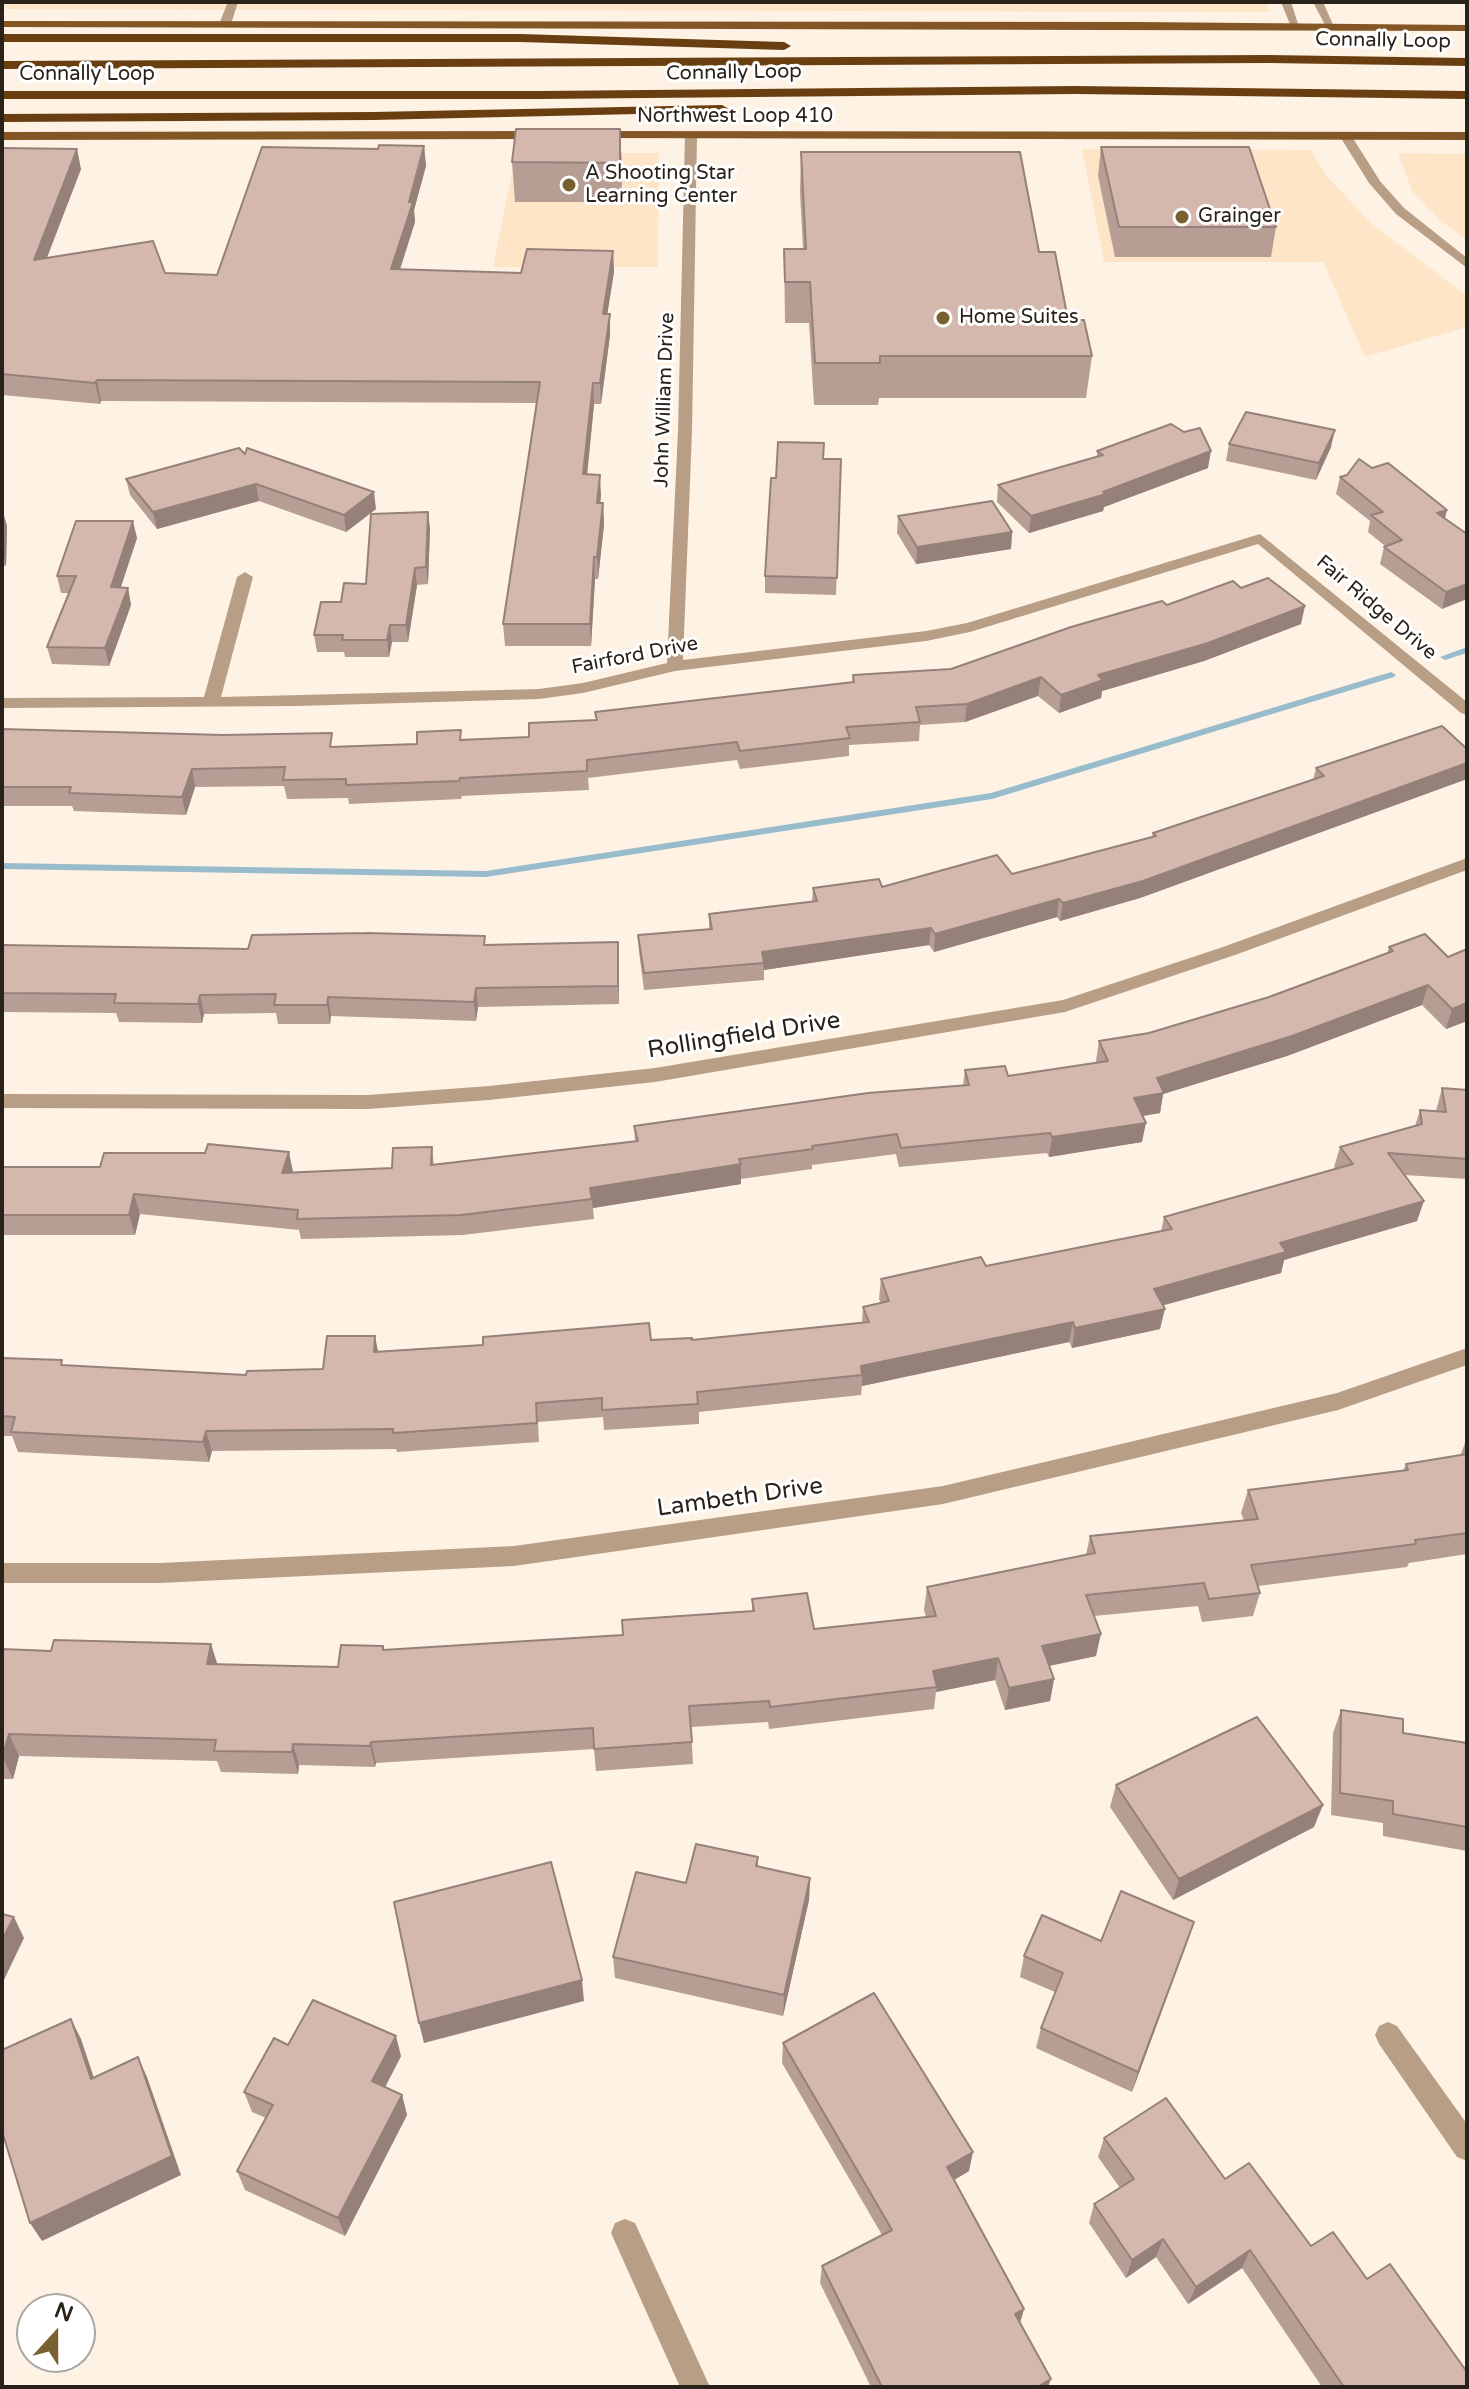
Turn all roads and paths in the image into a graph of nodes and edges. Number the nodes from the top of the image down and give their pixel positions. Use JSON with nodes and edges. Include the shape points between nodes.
{"nodes":[{"id":1,"x":233,"y":2,"type":"edge"},
{"id":2,"x":1286,"y":2,"type":"edge"},
{"id":3,"x":1318,"y":2,"type":"edge"},
{"id":4,"x":2,"y":24,"type":"edge"},
{"id":5,"x":225,"y":24,"type":"junction"},
{"id":6,"x":1295,"y":25,"type":"junction"},
{"id":7,"x":1330,"y":25,"type":"junction"},
{"id":8,"x":1467,"y":28,"type":"edge"},
{"id":9,"x":2,"y":38,"type":"edge"},
{"id":10,"x":922,"y":61,"type":"junction"},
{"id":11,"x":1467,"y":62,"type":"edge"},
{"id":12,"x":2,"y":65,"type":"edge"},
{"id":13,"x":2,"y":95,"type":"edge"},
{"id":14,"x":1464,"y":95,"type":"edge"},
{"id":15,"x":773,"y":108,"type":"dead end"},
{"id":16,"x":741,"y":109,"type":"dead end"},
{"id":17,"x":2,"y":118,"type":"edge"},
{"id":18,"x":549,"y":135,"type":"edge"},
{"id":19,"x":581,"y":135,"type":"edge"},
{"id":20,"x":691,"y":135,"type":"junction"},
{"id":21,"x":1345,"y":135,"type":"junction"},
{"id":22,"x":2,"y":136,"type":"edge"},
{"id":23,"x":1467,"y":136,"type":"edge"},
{"id":24,"x":1467,"y":264,"type":"edge"},
{"id":25,"x":1260,"y":538,"type":"joint"},
{"id":26,"x":245,"y":577,"type":"dead end"},
{"id":27,"x":675,"y":666,"type":"junction"},
{"id":28,"x":211,"y":702,"type":"junction"},
{"id":29,"x":2,"y":703,"type":"edge"},
{"id":30,"x":1467,"y":710,"type":"edge"},
{"id":31,"x":1467,"y":864,"type":"edge"},
{"id":32,"x":2,"y":1101,"type":"edge"},
{"id":33,"x":1467,"y":1356,"type":"edge"},
{"id":34,"x":2,"y":1573,"type":"edge"},
{"id":35,"x":1388,"y":2035,"type":"dead end"},
{"id":36,"x":1467,"y":2147,"type":"edge"},
{"id":37,"x":625,"y":2233,"type":"dead end"},
{"id":38,"x":695,"y":2387,"type":"edge"}],
"edges":[{"from":1,"to":5,"type":"street"},
{"from":2,"to":6,"type":"street"},
{"from":3,"to":7,"type":"street"},
{"from":4,"to":5,"type":"main road"},
{"from":5,"to":6,"type":"main road"},
{"from":6,"to":7,"type":"main road"},
{"from":7,"to":8,"type":"main road"},
{"from":9,"to":10,"type":"highway","via":[[520,38],[831,47]]},
{"from":10,"to":11,"type":"highway","name":"Connally Loop"},
{"from":10,"to":12,"type":"highway","name":"Connally Loop"},
{"from":13,"to":14,"type":"highway","name":"Connally Loop","via":[[1060,90]]},
{"from":14,"to":15,"type":"highway"},
{"from":16,"to":17,"type":"highway"},
{"from":18,"to":22,"type":"main road"},
{"from":19,"to":20,"type":"main road","name":"Northwest Loop 410"},
{"from":20,"to":21,"type":"main road","name":"Northwest Loop 410"},
{"from":20,"to":27,"type":"street","name":"John William Drive"},
{"from":21,"to":23,"type":"main road","name":"Northwest Loop 410"},
{"from":21,"to":24,"type":"street","via":[[1400,211]]},
{"from":25,"to":27,"type":"street","name":"Fairford Drive","via":[[970,627]]},
{"from":25,"to":30,"type":"street","name":"Fair Ridge Drive"},
{"from":26,"to":28,"type":"street"},
{"from":27,"to":28,"type":"street","name":"Fairford Drive","via":[[539,694]]},
{"from":28,"to":29,"type":"street","name":"Fairford Drive"},
{"from":31,"to":32,"type":"street","name":"Rollingfield Drive","via":[[1065,1006],[655,1075],[368,1102]]},
{"from":33,"to":34,"type":"street","name":"Lambeth Drive","via":[[1338,1401],[943,1495],[514,1556],[160,1573]]},
{"from":35,"to":36,"type":"street"},
{"from":37,"to":38,"type":"street"}]}
